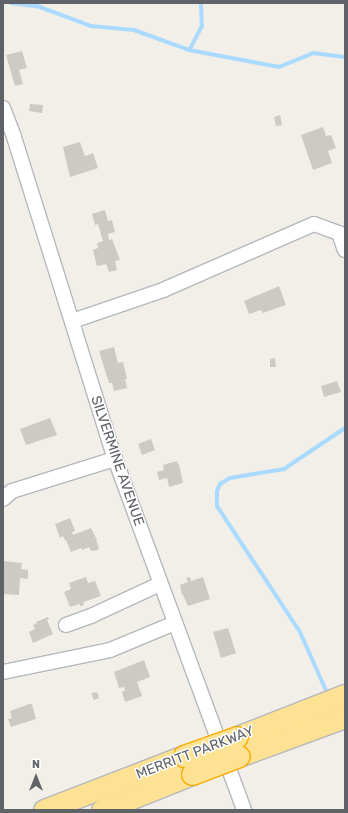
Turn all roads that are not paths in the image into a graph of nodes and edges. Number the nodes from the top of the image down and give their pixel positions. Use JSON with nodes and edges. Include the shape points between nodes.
{"nodes":[{"id":1,"x":3,"y":108,"type":"edge"},
{"id":2,"x":345,"y":250,"type":"edge"},
{"id":3,"x":72,"y":321,"type":"junction"},
{"id":4,"x":115,"y":459,"type":"junction"},
{"id":5,"x":3,"y":499,"type":"edge"},
{"id":6,"x":160,"y":584,"type":"junction"},
{"id":7,"x":175,"y":623,"type":"junction"},
{"id":8,"x":66,"y":625,"type":"dead end"},
{"id":9,"x":3,"y":672,"type":"edge"},
{"id":10,"x":345,"y":695,"type":"edge"},
{"id":11,"x":345,"y":717,"type":"edge"},
{"id":12,"x":238,"y":747,"type":"junction"},
{"id":13,"x":188,"y":765,"type":"junction"},
{"id":14,"x":44,"y":810,"type":"edge"},
{"id":15,"x":102,"y":810,"type":"edge"},
{"id":16,"x":244,"y":810,"type":"edge"}],
"edges":[{"from":1,"to":3,"type":"street","name":"SILVERMINE AVENUE"},
{"from":2,"to":3,"type":"street","via":[[339,233],[314,224],[163,290]]},
{"from":3,"to":4,"type":"street","name":"SILVERMINE AVENUE"},
{"from":4,"to":5,"type":"street","via":[[12,492]]},
{"from":4,"to":6,"type":"street","name":"SILVERMINE AVENUE"},
{"from":6,"to":7,"type":"street","name":"SILVERMINE AVENUE"},
{"from":6,"to":8,"type":"street"},
{"from":7,"to":9,"type":"street","via":[[110,650]]},
{"from":7,"to":16,"type":"street","name":"SILVERMINE AVENUE"},
{"from":10,"to":12,"type":"highway","name":"MERRITT PARKWAY","via":[[291,716]]},
{"from":11,"to":12,"type":"highway","name":"MERRITT PARKWAY","via":[[302,733]]},
{"from":12,"to":13,"type":"highway","name":"MERRITT PARKWAY","bridge":true},
{"from":13,"to":14,"type":"highway","name":"MERRITT PARKWAY"},
{"from":13,"to":15,"type":"highway","name":"MERRITT PARKWAY"}]}
